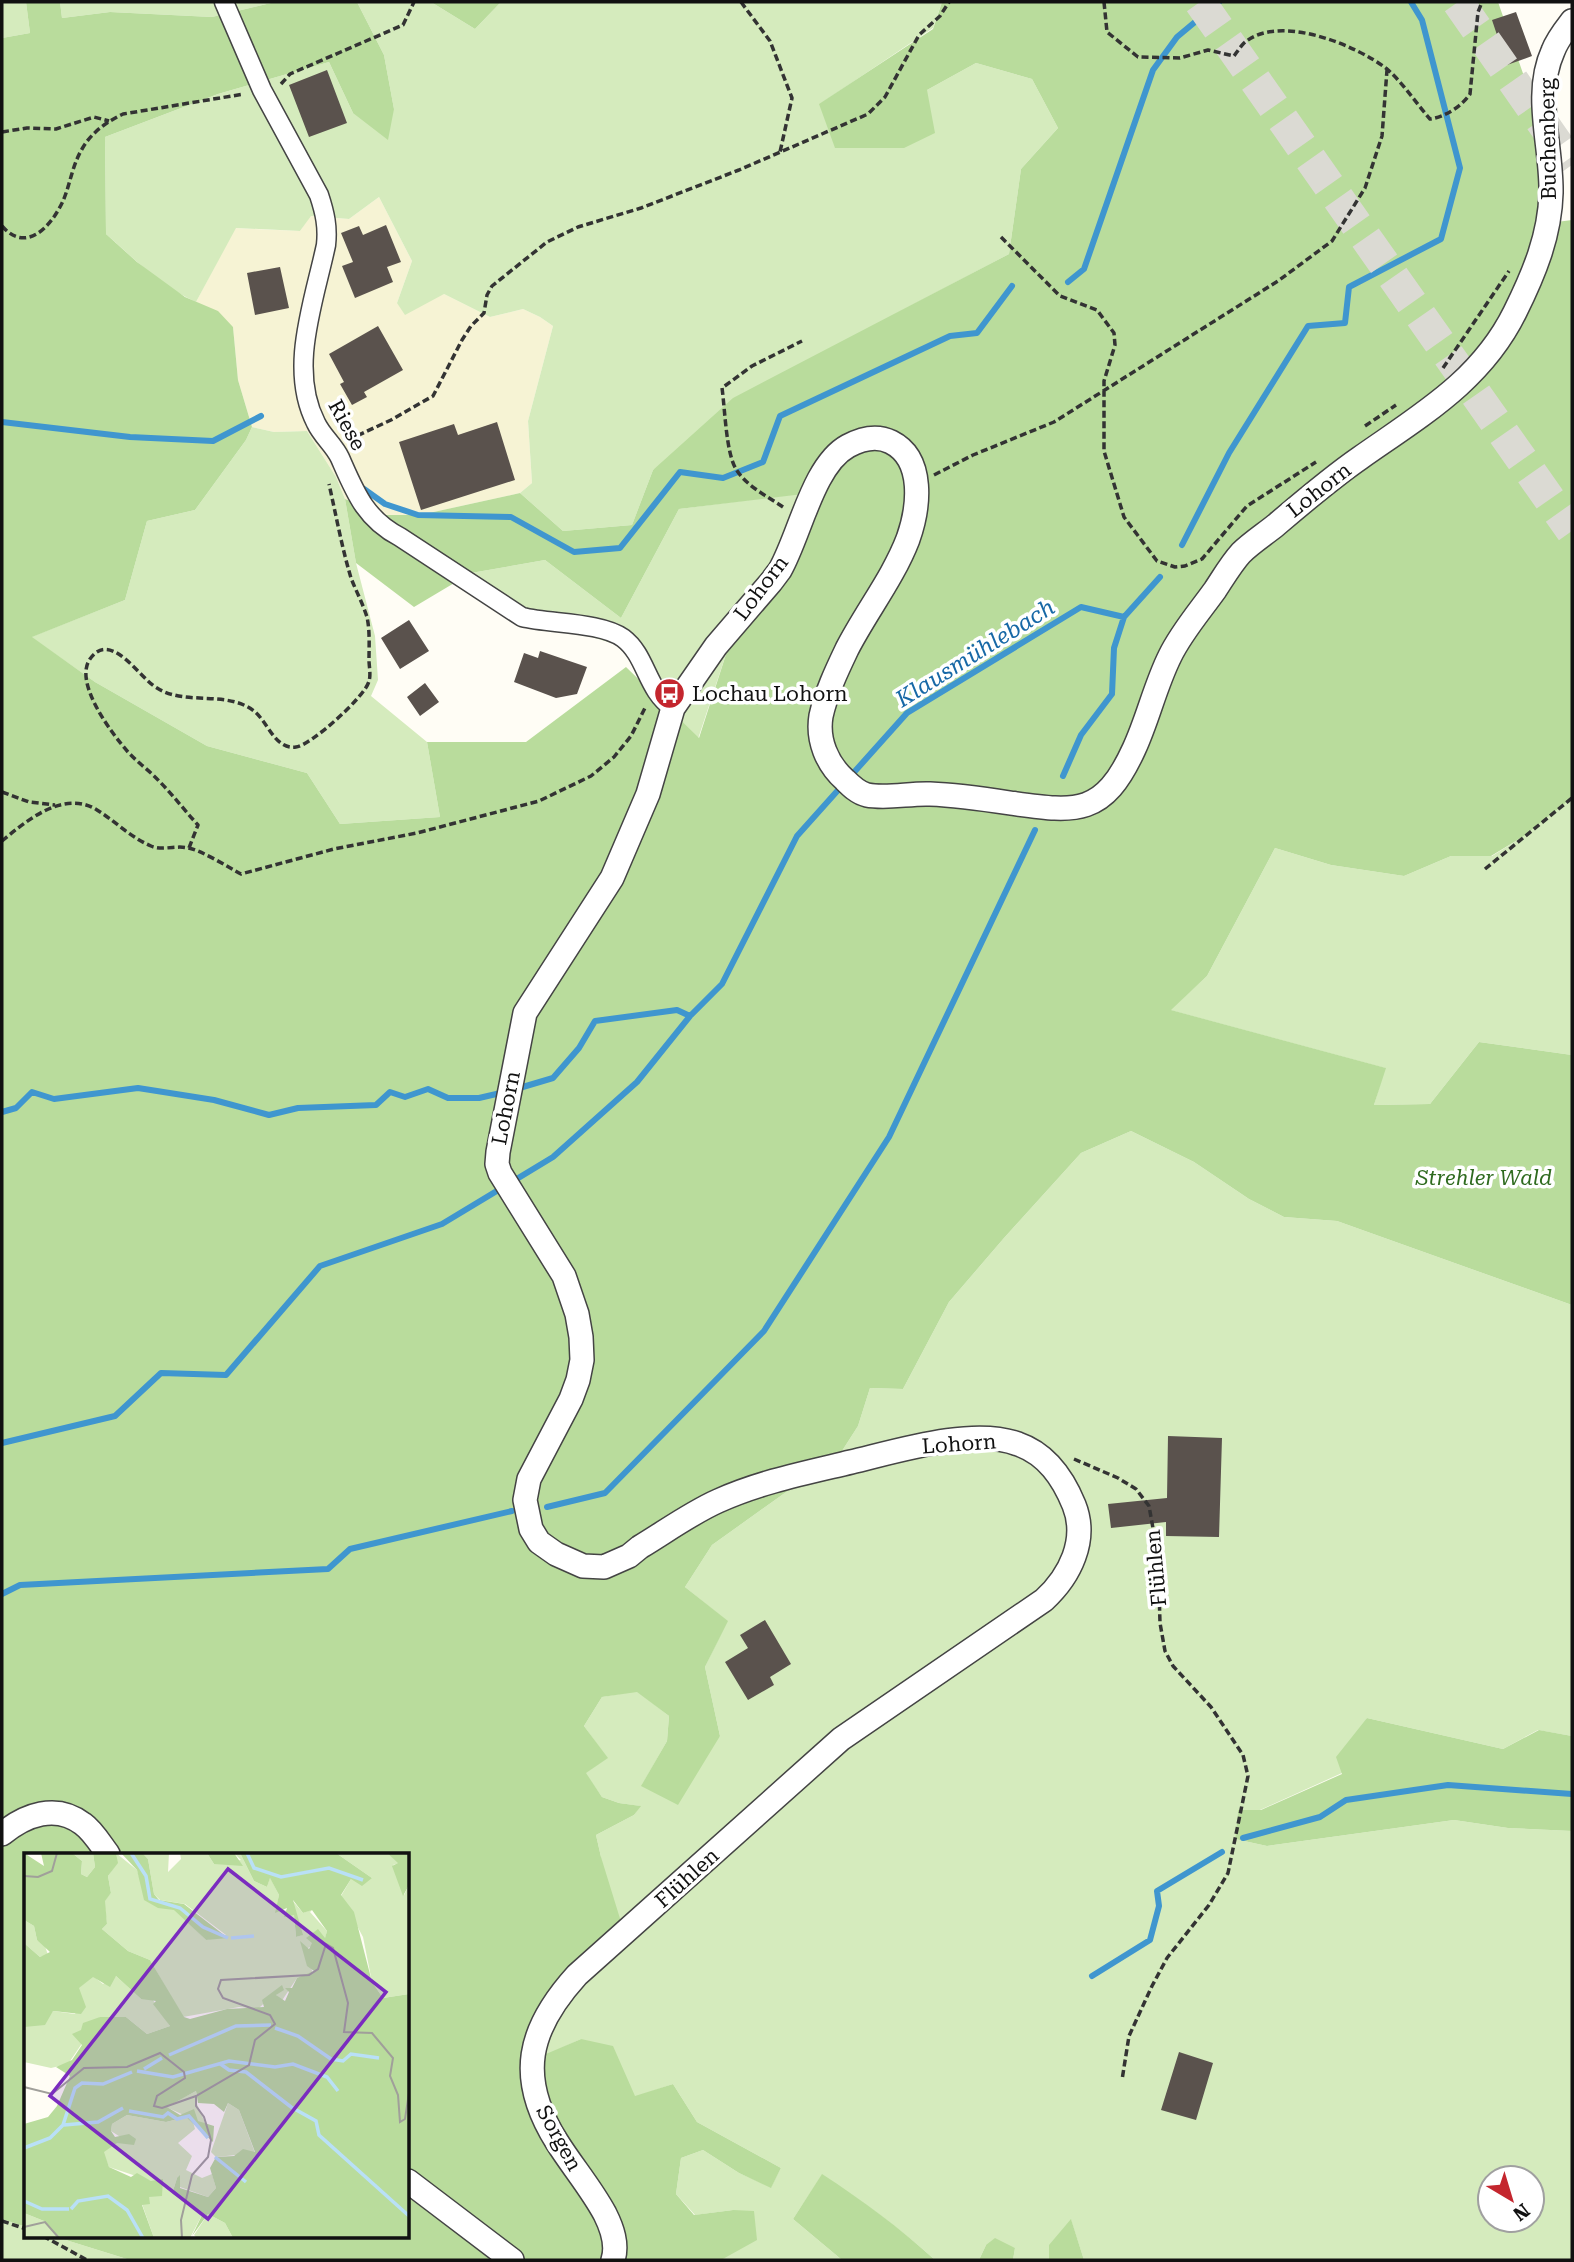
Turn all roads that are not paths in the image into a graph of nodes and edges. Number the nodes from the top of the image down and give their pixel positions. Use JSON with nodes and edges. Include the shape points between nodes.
{"nodes":[{"id":1,"x":225,"y":2,"type":"edge"},
{"id":2,"x":1572,"y":21,"type":"edge"},
{"id":3,"x":1548,"y":223,"type":"joint"},
{"id":4,"x":673,"y":708,"type":"junction"},
{"id":5,"x":1045,"y":1459,"type":"joint"},
{"id":6,"x":2,"y":1834,"type":"edge"},
{"id":7,"x":107,"y":1853,"type":"edge"},
{"id":8,"x":637,"y":1922,"type":"joint"},
{"id":9,"x":410,"y":2183,"type":"edge"},
{"id":10,"x":512,"y":2260,"type":"edge"},
{"id":11,"x":613,"y":2260,"type":"edge"}],
"edges":[{"from":1,"to":4,"type":"street","name":"Riese","via":[[262,90],[325,212],[326,245],[303,348],[303,385],[316,424],[334,446],[362,505],[383,528],[522,617],[610,631],[624,639],[656,692]]},
{"from":2,"to":3,"type":"street","name":"Buchenberg","via":[[1551,54],[1544,80],[1551,193]]},
{"from":3,"to":4,"type":"street","name":"Lohorn","via":[[1535,269],[1513,316],[1477,369],[1241,554],[1172,651],[1132,753],[1112,785],[1087,805],[1059,809],[929,794],[867,795],[848,783],[829,761],[822,743],[821,717],[828,692],[905,545],[912,522],[913,466],[897,445],[884,438],[864,439],[839,451],[825,467],[776,576],[716,646]]},
{"from":4,"to":5,"type":"street","name":"Lohorn","via":[[648,794],[612,878],[525,1013],[511,1077],[497,1158],[500,1173],[564,1276],[581,1337],[578,1380],[529,1479],[525,1500],[531,1529],[539,1542],[556,1554],[583,1566],[604,1567],[714,1502],[767,1482],[928,1444],[978,1438],[1019,1444]]},
{"from":5,"to":8,"type":"street","name":"Flühlen","via":[[1068,1490],[1079,1527],[1073,1560],[1055,1590],[841,1739]]},
{"from":6,"to":7,"type":"street","via":[[24,1819],[51,1812],[83,1824]]},
{"from":8,"to":11,"type":"street","name":"Sorgen","via":[[556,1998],[538,2032],[531,2062],[547,2123],[611,2225]]},
{"from":9,"to":10,"type":"street"}]}
